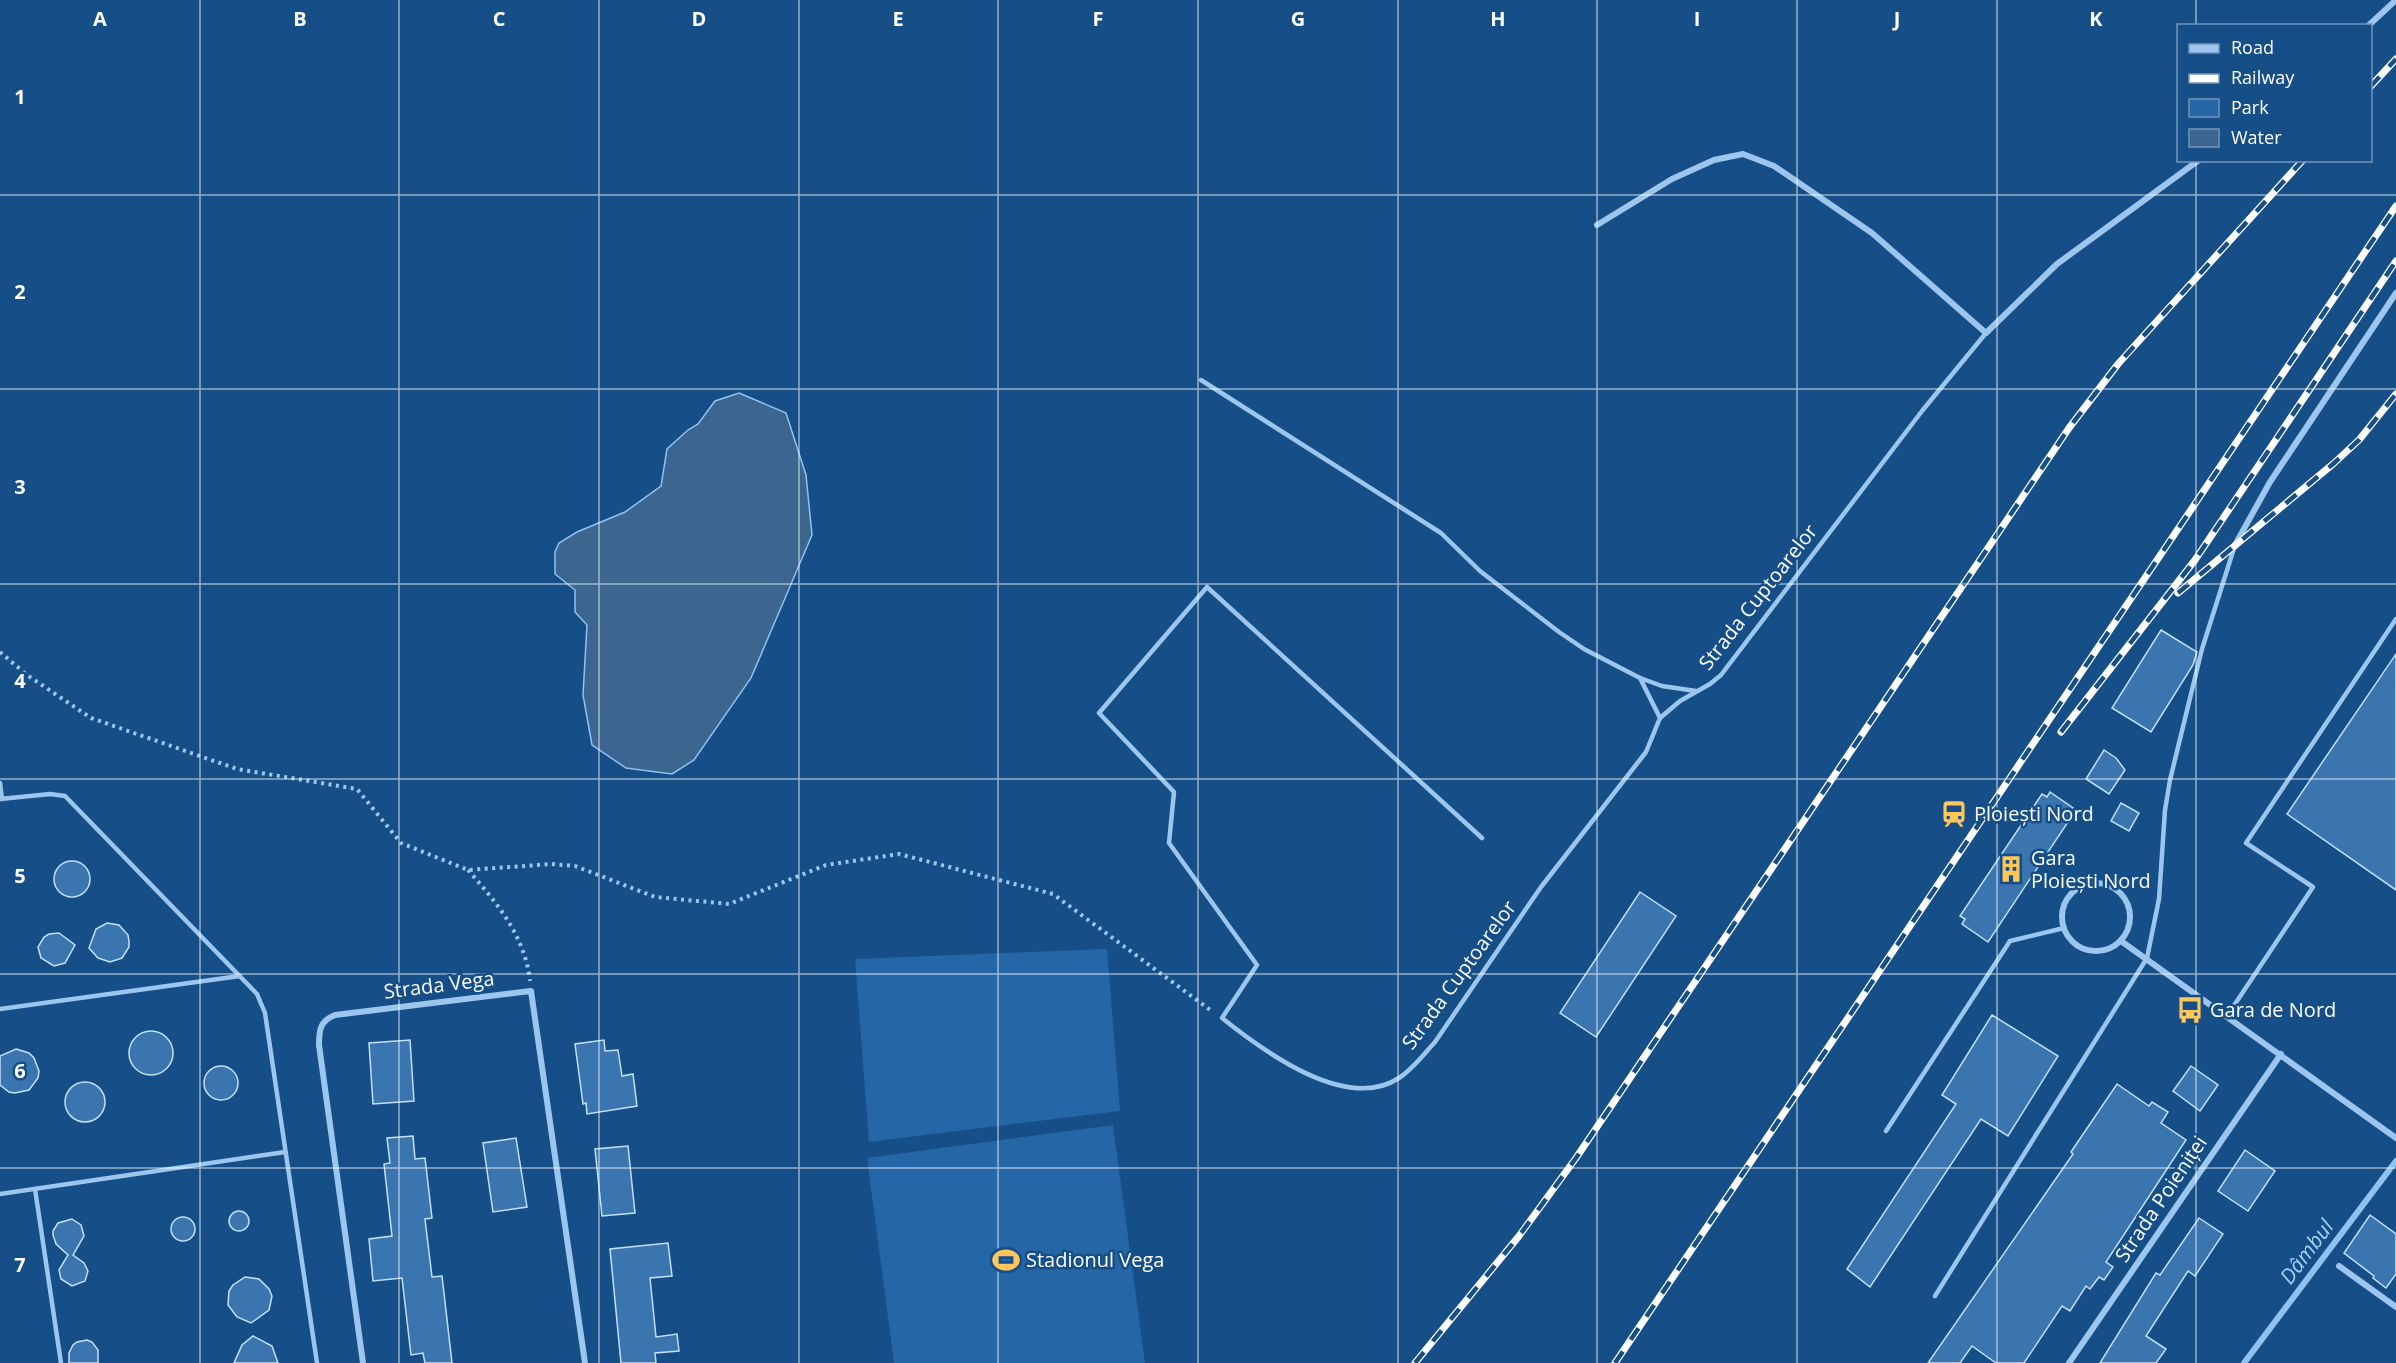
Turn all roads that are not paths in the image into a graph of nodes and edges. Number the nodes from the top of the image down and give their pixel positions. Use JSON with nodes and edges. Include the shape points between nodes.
{"nodes":[{"id":1,"x":2396,"y":0,"type":"edge"},
{"id":2,"x":2370,"y":24,"type":"edge"},
{"id":3,"x":2196,"y":162,"type":"edge"},
{"id":4,"x":1597,"y":225,"type":"dead end"},
{"id":5,"x":2396,"y":293,"type":"edge"},
{"id":6,"x":1986,"y":333,"type":"junction"},
{"id":7,"x":1201,"y":380,"type":"dead end"},
{"id":8,"x":2235,"y":545,"type":"joint"},
{"id":9,"x":2396,"y":619,"type":"edge"},
{"id":10,"x":1640,"y":678,"type":"junction"},
{"id":11,"x":1695,"y":691,"type":"junction"},
{"id":12,"x":1660,"y":718,"type":"junction"},
{"id":13,"x":0,"y":783,"type":"edge"},
{"id":14,"x":1,"y":799,"type":"edge"},
{"id":15,"x":1482,"y":838,"type":"dead end"},
{"id":16,"x":2064,"y":928,"type":"junction"},
{"id":17,"x":2121,"y":941,"type":"junction"},
{"id":18,"x":2147,"y":958,"type":"junction"},
{"id":19,"x":240,"y":976,"type":"junction"},
{"id":20,"x":0,"y":1009,"type":"edge"},
{"id":21,"x":2227,"y":1016,"type":"junction"},
{"id":22,"x":2281,"y":1054,"type":"junction"},
{"id":23,"x":1887,"y":1131,"type":"dead end"},
{"id":24,"x":2396,"y":1138,"type":"edge"},
{"id":25,"x":285,"y":1152,"type":"junction"},
{"id":26,"x":35,"y":1189,"type":"junction"},
{"id":27,"x":0,"y":1194,"type":"edge"},
{"id":28,"x":2339,"y":1266,"type":"dead end"},
{"id":29,"x":1935,"y":1296,"type":"dead end"},
{"id":30,"x":2396,"y":1306,"type":"edge"},
{"id":31,"x":61,"y":1363,"type":"edge"},
{"id":32,"x":317,"y":1363,"type":"edge"},
{"id":33,"x":363,"y":1363,"type":"edge"},
{"id":34,"x":585,"y":1363,"type":"edge"},
{"id":35,"x":2069,"y":1363,"type":"edge"}],
"edges":[{"from":1,"to":2,"type":"street"},
{"from":3,"to":6,"type":"street","name":"Strada Cuptoarelor","via":[[2057,264]]},
{"from":4,"to":6,"type":"street","via":[[1672,179],[1714,160],[1743,154],[1774,166],[1872,233]]},
{"from":5,"to":8,"type":"street","via":[[2270,482]]},
{"from":6,"to":11,"type":"lane","name":"Strada Cuptoarelor","via":[[1721,675]]},
{"from":7,"to":10,"type":"lane","via":[[1441,533],[1480,571],[1559,632]]},
{"from":8,"to":18,"type":"lane","via":[[2202,649],[2170,780],[2159,899]]},
{"from":9,"to":21,"type":"lane","via":[[2246,843],[2313,887]]},
{"from":10,"to":11,"type":"lane"},
{"from":10,"to":12,"type":"lane"},
{"from":11,"to":12,"type":"lane","name":"Strada Cuptoarelor"},
{"from":12,"to":15,"type":"lane","name":"Strada Cuptoarelor","via":[[1646,752],[1541,887],[1435,1042],[1399,1078],[1378,1087],[1362,1087],[1324,1081],[1287,1064],[1222,1018],[1257,965],[1169,843],[1174,792],[1099,713],[1207,587]]},
{"from":13,"to":14,"type":"lane"},
{"from":14,"to":19,"type":"lane","via":[[65,796]]},
{"from":16,"to":17,"type":"street","via":[[2068,937],[2084,949],[2104,951]]},
{"from":16,"to":17,"type":"street","via":[[2062,917],[2069,897],[2087,884],[2098,883],[2118,891],[2130,910],[2127,932]]},
{"from":16,"to":23,"type":"lane","via":[[2010,941]]},
{"from":17,"to":18,"type":"street"},
{"from":18,"to":21,"type":"street"},
{"from":18,"to":29,"type":"lane"},
{"from":19,"to":20,"type":"lane"},
{"from":19,"to":25,"type":"lane","via":[[257,994],[265,1013]]},
{"from":21,"to":22,"type":"street"},
{"from":22,"to":24,"type":"street"},
{"from":22,"to":35,"type":"street","name":"Strada Poieniței"},
{"from":25,"to":26,"type":"lane"},
{"from":25,"to":32,"type":"lane"},
{"from":26,"to":27,"type":"lane"},
{"from":26,"to":31,"type":"lane"},
{"from":28,"to":30,"type":"street"},
{"from":33,"to":34,"type":"street","name":"Strada Vega","via":[[319,1045],[321,1024],[335,1015],[531,991]]}]}
